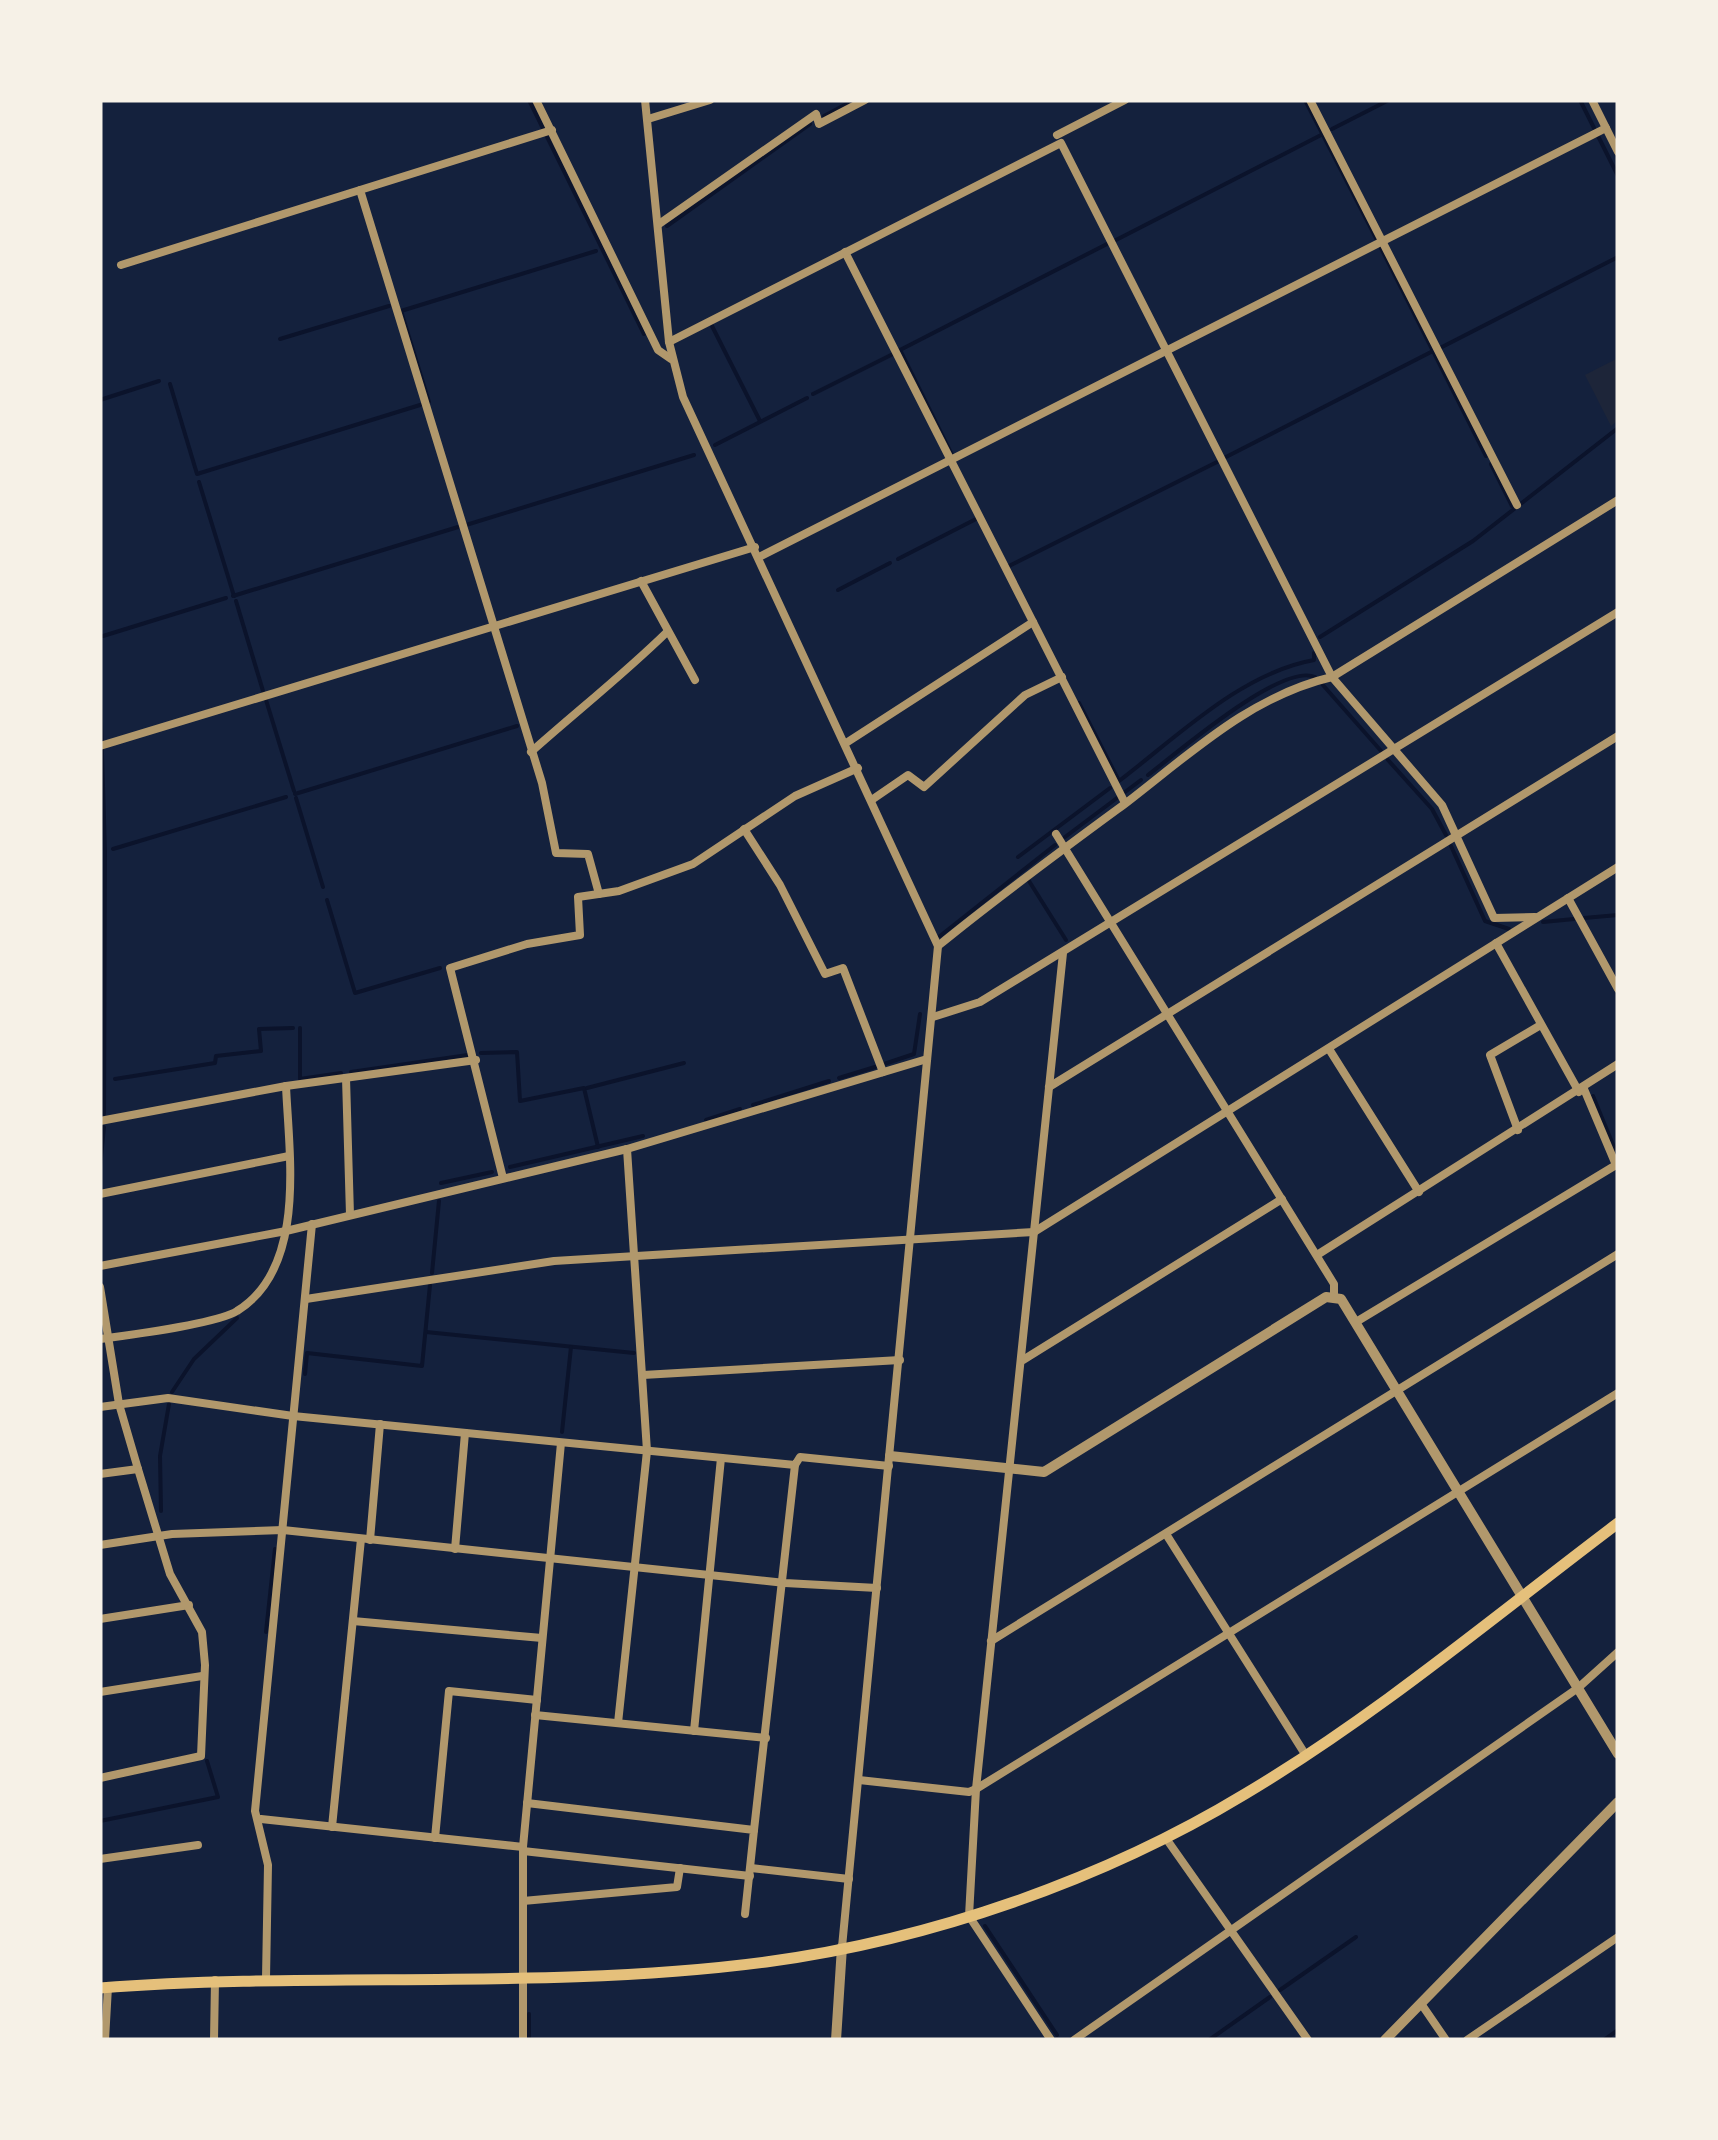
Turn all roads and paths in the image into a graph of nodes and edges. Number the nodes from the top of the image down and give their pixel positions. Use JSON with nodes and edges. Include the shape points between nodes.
{"nodes":[{"id":1,"x":536,"y":100,"type":"edge"},
{"id":2,"x":646,"y":100,"type":"edge"},
{"id":3,"x":710,"y":100,"type":"edge"},
{"id":4,"x":866,"y":100,"type":"edge"},
{"id":5,"x":1124,"y":100,"type":"edge"},
{"id":6,"x":1310,"y":100,"type":"edge"},
{"id":7,"x":1592,"y":100,"type":"edge"},
{"id":8,"x":648,"y":119,"type":"junction"},
{"id":9,"x":1618,"y":120,"type":"edge"},
{"id":10,"x":1605,"y":127,"type":"junction"},
{"id":11,"x":549,"y":132,"type":"junction"},
{"id":12,"x":1056,"y":135,"type":"dead end"},
{"id":13,"x":1618,"y":152,"type":"edge"},
{"id":14,"x":360,"y":190,"type":"junction"},
{"id":15,"x":659,"y":224,"type":"junction"},
{"id":16,"x":1382,"y":242,"type":"junction"},
{"id":17,"x":845,"y":252,"type":"junction"},
{"id":18,"x":121,"y":266,"type":"dead end"},
{"id":19,"x":669,"y":342,"type":"junction"},
{"id":20,"x":1167,"y":351,"type":"junction"},
{"id":21,"x":671,"y":359,"type":"junction"},
{"id":22,"x":951,"y":460,"type":"junction"},
{"id":23,"x":1618,"y":500,"type":"edge"},
{"id":24,"x":1518,"y":505,"type":"dead end"},
{"id":25,"x":754,"y":547,"type":"junction"},
{"id":26,"x":760,"y":557,"type":"junction"},
{"id":27,"x":641,"y":581,"type":"junction"},
{"id":28,"x":1618,"y":612,"type":"edge"},
{"id":29,"x":1033,"y":622,"type":"junction"},
{"id":30,"x":493,"y":626,"type":"junction"},
{"id":31,"x":667,"y":632,"type":"junction"},
{"id":32,"x":1062,"y":677,"type":"junction"},
{"id":33,"x":1332,"y":677,"type":"junction"},
{"id":34,"x":695,"y":680,"type":"dead end"},
{"id":35,"x":1618,"y":736,"type":"edge"},
{"id":36,"x":846,"y":743,"type":"junction"},
{"id":37,"x":105,"y":744,"type":"edge"},
{"id":38,"x":1393,"y":749,"type":"junction"},
{"id":39,"x":531,"y":752,"type":"junction"},
{"id":40,"x":858,"y":768,"type":"junction"},
{"id":41,"x":872,"y":799,"type":"junction"},
{"id":42,"x":1125,"y":803,"type":"junction"},
{"id":43,"x":744,"y":829,"type":"junction"},
{"id":44,"x":1056,"y":834,"type":"dead end"},
{"id":45,"x":1458,"y":836,"type":"junction"},
{"id":46,"x":1064,"y":848,"type":"junction"},
{"id":47,"x":1618,"y":867,"type":"edge"},
{"id":48,"x":599,"y":894,"type":"junction"},
{"id":49,"x":1568,"y":898,"type":"junction"},
{"id":50,"x":1538,"y":917,"type":"junction"},
{"id":51,"x":1111,"y":924,"type":"junction"},
{"id":52,"x":1496,"y":943,"type":"junction"},
{"id":53,"x":938,"y":946,"type":"junction"},
{"id":54,"x":1063,"y":953,"type":"junction"},
{"id":55,"x":1618,"y":988,"type":"edge"},
{"id":56,"x":1168,"y":1016,"type":"junction"},
{"id":57,"x":933,"y":1017,"type":"junction"},
{"id":58,"x":1539,"y":1026,"type":"junction"},
{"id":59,"x":1329,"y":1049,"type":"junction"},
{"id":60,"x":927,"y":1059,"type":"junction"},
{"id":61,"x":476,"y":1060,"type":"junction"},
{"id":62,"x":1618,"y":1064,"type":"edge"},
{"id":63,"x":883,"y":1072,"type":"junction"},
{"id":64,"x":346,"y":1078,"type":"junction"},
{"id":65,"x":286,"y":1086,"type":"junction"},
{"id":66,"x":1049,"y":1087,"type":"junction"},
{"id":67,"x":1581,"y":1090,"type":"junction"},
{"id":68,"x":1229,"y":1112,"type":"junction"},
{"id":69,"x":100,"y":1121,"type":"edge"},
{"id":70,"x":1518,"y":1130,"type":"junction"},
{"id":71,"x":627,"y":1149,"type":"junction"},
{"id":72,"x":290,"y":1156,"type":"junction"},
{"id":73,"x":503,"y":1178,"type":"junction"},
{"id":74,"x":1419,"y":1192,"type":"junction"},
{"id":75,"x":100,"y":1194,"type":"edge"},
{"id":76,"x":1282,"y":1199,"type":"junction"},
{"id":77,"x":350,"y":1215,"type":"junction"},
{"id":78,"x":312,"y":1224,"type":"junction"},
{"id":79,"x":286,"y":1230,"type":"junction"},
{"id":80,"x":1034,"y":1232,"type":"junction"},
{"id":81,"x":913,"y":1241,"type":"junction"},
{"id":82,"x":1618,"y":1254,"type":"edge"},
{"id":83,"x":1317,"y":1255,"type":"junction"},
{"id":84,"x":634,"y":1257,"type":"junction"},
{"id":85,"x":100,"y":1266,"type":"edge"},
{"id":86,"x":100,"y":1287,"type":"edge"},
{"id":87,"x":1334,"y":1296,"type":"junction"},
{"id":88,"x":306,"y":1299,"type":"junction"},
{"id":89,"x":1356,"y":1322,"type":"junction"},
{"id":90,"x":104,"y":1339,"type":"edge"},
{"id":91,"x":900,"y":1360,"type":"junction"},
{"id":92,"x":1022,"y":1361,"type":"junction"},
{"id":93,"x":643,"y":1374,"type":"junction"},
{"id":94,"x":1398,"y":1391,"type":"junction"},
{"id":95,"x":1618,"y":1393,"type":"edge"},
{"id":96,"x":119,"y":1404,"type":"junction"},
{"id":97,"x":100,"y":1407,"type":"edge"},
{"id":98,"x":293,"y":1416,"type":"junction"},
{"id":99,"x":380,"y":1424,"type":"junction"},
{"id":100,"x":465,"y":1433,"type":"junction"},
{"id":101,"x":561,"y":1444,"type":"junction"},
{"id":102,"x":647,"y":1452,"type":"junction"},
{"id":103,"x":721,"y":1458,"type":"junction"},
{"id":104,"x":890,"y":1461,"type":"junction"},
{"id":105,"x":794,"y":1465,"type":"junction"},
{"id":106,"x":138,"y":1469,"type":"junction"},
{"id":107,"x":1009,"y":1470,"type":"junction"},
{"id":108,"x":100,"y":1474,"type":"edge"},
{"id":109,"x":1458,"y":1492,"type":"junction"},
{"id":110,"x":1618,"y":1523,"type":"edge"},
{"id":111,"x":283,"y":1530,"type":"junction"},
{"id":112,"x":1166,"y":1534,"type":"junction"},
{"id":113,"x":160,"y":1536,"type":"junction"},
{"id":114,"x":365,"y":1539,"type":"junction"},
{"id":115,"x":100,"y":1545,"type":"edge"},
{"id":116,"x":456,"y":1549,"type":"junction"},
{"id":117,"x":550,"y":1559,"type":"junction"},
{"id":118,"x":633,"y":1567,"type":"junction"},
{"id":119,"x":708,"y":1575,"type":"junction"},
{"id":120,"x":785,"y":1583,"type":"junction"},
{"id":121,"x":877,"y":1588,"type":"junction"},
{"id":122,"x":1521,"y":1596,"type":"junction"},
{"id":123,"x":189,"y":1605,"type":"junction"},
{"id":124,"x":100,"y":1619,"type":"edge"},
{"id":125,"x":354,"y":1621,"type":"junction"},
{"id":126,"x":1230,"y":1634,"type":"junction"},
{"id":127,"x":542,"y":1638,"type":"junction"},
{"id":128,"x":991,"y":1641,"type":"junction"},
{"id":129,"x":1618,"y":1652,"type":"edge"},
{"id":130,"x":202,"y":1676,"type":"junction"},
{"id":131,"x":1578,"y":1688,"type":"junction"},
{"id":132,"x":100,"y":1692,"type":"edge"},
{"id":133,"x":537,"y":1700,"type":"junction"},
{"id":134,"x":536,"y":1715,"type":"junction"},
{"id":135,"x":618,"y":1723,"type":"junction"},
{"id":136,"x":694,"y":1731,"type":"junction"},
{"id":137,"x":766,"y":1738,"type":"junction"},
{"id":138,"x":1305,"y":1754,"type":"junction"},
{"id":139,"x":1618,"y":1754,"type":"edge"},
{"id":140,"x":100,"y":1778,"type":"edge"},
{"id":141,"x":859,"y":1780,"type":"junction"},
{"id":142,"x":976,"y":1789,"type":"junction"},
{"id":143,"x":1618,"y":1802,"type":"edge"},
{"id":144,"x":527,"y":1804,"type":"junction"},
{"id":145,"x":261,"y":1819,"type":"junction"},
{"id":146,"x":332,"y":1827,"type":"junction"},
{"id":147,"x":754,"y":1830,"type":"junction"},
{"id":148,"x":1165,"y":1837,"type":"junction"},
{"id":149,"x":435,"y":1838,"type":"junction"},
{"id":150,"x":198,"y":1844,"type":"dead end"},
{"id":151,"x":523,"y":1849,"type":"junction"},
{"id":152,"x":100,"y":1859,"type":"edge"},
{"id":153,"x":680,"y":1868,"type":"junction"},
{"id":154,"x":750,"y":1872,"type":"junction"},
{"id":155,"x":849,"y":1879,"type":"junction"},
{"id":156,"x":522,"y":1901,"type":"junction"},
{"id":157,"x":745,"y":1914,"type":"dead end"},
{"id":158,"x":969,"y":1916,"type":"junction"},
{"id":159,"x":1229,"y":1931,"type":"junction"},
{"id":160,"x":1618,"y":1937,"type":"edge"},
{"id":161,"x":842,"y":1947,"type":"junction"},
{"id":162,"x":522,"y":1976,"type":"junction"},
{"id":163,"x":266,"y":1978,"type":"junction"},
{"id":164,"x":215,"y":1979,"type":"junction"},
{"id":165,"x":104,"y":1988,"type":"edge"},
{"id":166,"x":1422,"y":2005,"type":"junction"},
{"id":167,"x":104,"y":2006,"type":"edge"},
{"id":168,"x":1048,"y":2036,"type":"edge"},
{"id":169,"x":105,"y":2040,"type":"edge"},
{"id":170,"x":214,"y":2040,"type":"edge"},
{"id":171,"x":523,"y":2040,"type":"edge"},
{"id":172,"x":836,"y":2040,"type":"edge"},
{"id":173,"x":1035,"y":2040,"type":"edge"},
{"id":174,"x":1074,"y":2040,"type":"edge"},
{"id":175,"x":1308,"y":2040,"type":"edge"},
{"id":176,"x":1385,"y":2040,"type":"edge"},
{"id":177,"x":1446,"y":2040,"type":"edge"},
{"id":178,"x":1467,"y":2040,"type":"edge"}],
"edges":[{"from":1,"to":11,"type":"street"},
{"from":2,"to":8,"type":"street"},
{"from":3,"to":8,"type":"street"},
{"from":4,"to":15,"type":"street","via":[[818,124],[816,114]]},
{"from":5,"to":12,"type":"street"},
{"from":6,"to":16,"type":"street"},
{"from":7,"to":10,"type":"street"},
{"from":8,"to":15,"type":"street"},
{"from":9,"to":10,"type":"street"},
{"from":10,"to":13,"type":"street"},
{"from":10,"to":16,"type":"street"},
{"from":11,"to":14,"type":"street"},
{"from":11,"to":21,"type":"street","via":[[658,350]]},
{"from":14,"to":18,"type":"street"},
{"from":14,"to":30,"type":"street"},
{"from":15,"to":19,"type":"street"},
{"from":16,"to":20,"type":"street"},
{"from":16,"to":24,"type":"street"},
{"from":17,"to":19,"type":"street"},
{"from":17,"to":20,"type":"street","via":[[1060,143]]},
{"from":17,"to":22,"type":"street"},
{"from":19,"to":21,"type":"street"},
{"from":20,"to":22,"type":"street"},
{"from":20,"to":33,"type":"street"},
{"from":21,"to":25,"type":"street"},
{"from":22,"to":26,"type":"street"},
{"from":22,"to":29,"type":"street"},
{"from":23,"to":33,"type":"street"},
{"from":25,"to":26,"type":"street"},
{"from":25,"to":27,"type":"street"},
{"from":26,"to":36,"type":"street"},
{"from":27,"to":30,"type":"street"},
{"from":27,"to":31,"type":"street"},
{"from":28,"to":38,"type":"street"},
{"from":29,"to":32,"type":"street"},
{"from":29,"to":36,"type":"street"},
{"from":30,"to":37,"type":"street"},
{"from":30,"to":39,"type":"street"},
{"from":31,"to":34,"type":"street"},
{"from":31,"to":39,"type":"street"},
{"from":32,"to":41,"type":"street","via":[[1025,695],[924,788],[908,775]]},
{"from":32,"to":42,"type":"street"},
{"from":33,"to":38,"type":"street"},
{"from":33,"to":42,"type":"street","via":[[1271,696]]},
{"from":35,"to":45,"type":"street"},
{"from":36,"to":40,"type":"street"},
{"from":38,"to":45,"type":"street","via":[[1442,804]]},
{"from":38,"to":51,"type":"street"},
{"from":39,"to":48,"type":"street","via":[[556,852],[588,854]]},
{"from":40,"to":41,"type":"street"},
{"from":40,"to":43,"type":"street","via":[[795,796]]},
{"from":41,"to":53,"type":"street"},
{"from":42,"to":46,"type":"street"},
{"from":43,"to":48,"type":"street","via":[[692,864]]},
{"from":43,"to":63,"type":"street","via":[[825,974],[843,968]]},
{"from":44,"to":46,"type":"street"},
{"from":45,"to":50,"type":"street","via":[[1494,918]]},
{"from":45,"to":56,"type":"street"},
{"from":46,"to":51,"type":"street"},
{"from":46,"to":53,"type":"street"},
{"from":47,"to":49,"type":"street"},
{"from":48,"to":61,"type":"street","via":[[578,897],[580,935],[450,968]]},
{"from":49,"to":50,"type":"street"},
{"from":49,"to":55,"type":"street"},
{"from":50,"to":52,"type":"street"},
{"from":51,"to":54,"type":"street"},
{"from":51,"to":56,"type":"street"},
{"from":52,"to":58,"type":"street"},
{"from":52,"to":59,"type":"street"},
{"from":53,"to":57,"type":"street"},
{"from":54,"to":57,"type":"street","via":[[980,1002]]},
{"from":54,"to":66,"type":"street"},
{"from":56,"to":66,"type":"street"},
{"from":56,"to":68,"type":"street"},
{"from":57,"to":60,"type":"street"},
{"from":58,"to":67,"type":"street"},
{"from":58,"to":70,"type":"street","via":[[1490,1055]]},
{"from":59,"to":68,"type":"street"},
{"from":59,"to":74,"type":"street"},
{"from":60,"to":63,"type":"street"},
{"from":60,"to":81,"type":"street"},
{"from":61,"to":64,"type":"street"},
{"from":61,"to":73,"type":"street"},
{"from":62,"to":67,"type":"street"},
{"from":63,"to":71,"type":"street"},
{"from":64,"to":65,"type":"street"},
{"from":64,"to":77,"type":"street"},
{"from":65,"to":69,"type":"street"},
{"from":65,"to":72,"type":"street"},
{"from":66,"to":80,"type":"street"},
{"from":67,"to":70,"type":"street"},
{"from":67,"to":89,"type":"street","via":[[1616,1165]]},
{"from":68,"to":76,"type":"street"},
{"from":68,"to":80,"type":"street"},
{"from":70,"to":74,"type":"street"},
{"from":71,"to":73,"type":"street"},
{"from":71,"to":84,"type":"street"},
{"from":72,"to":75,"type":"street"},
{"from":72,"to":79,"type":"street"},
{"from":73,"to":77,"type":"street"},
{"from":74,"to":83,"type":"street"},
{"from":76,"to":83,"type":"street"},
{"from":76,"to":92,"type":"street"},
{"from":77,"to":78,"type":"street"},
{"from":78,"to":79,"type":"street"},
{"from":78,"to":88,"type":"street"},
{"from":79,"to":85,"type":"street"},
{"from":79,"to":90,"type":"street","via":[[274,1267],[235,1313]]},
{"from":80,"to":81,"type":"street"},
{"from":80,"to":92,"type":"street"},
{"from":81,"to":84,"type":"street"},
{"from":81,"to":91,"type":"street"},
{"from":82,"to":94,"type":"street"},
{"from":83,"to":87,"type":"street"},
{"from":84,"to":88,"type":"street","via":[[554,1261]]},
{"from":84,"to":93,"type":"street"},
{"from":86,"to":90,"type":"street"},
{"from":87,"to":89,"type":"street"},
{"from":87,"to":107,"type":"street","via":[[1044,1472]]},
{"from":88,"to":98,"type":"street"},
{"from":89,"to":94,"type":"street"},
{"from":90,"to":96,"type":"street"},
{"from":91,"to":93,"type":"street"},
{"from":91,"to":104,"type":"street"},
{"from":92,"to":107,"type":"street"},
{"from":93,"to":102,"type":"street"},
{"from":94,"to":109,"type":"street"},
{"from":94,"to":112,"type":"street"},
{"from":95,"to":109,"type":"street"},
{"from":96,"to":97,"type":"street"},
{"from":96,"to":98,"type":"street","via":[[168,1398]]},
{"from":96,"to":106,"type":"street"},
{"from":98,"to":99,"type":"street"},
{"from":98,"to":111,"type":"street"},
{"from":99,"to":100,"type":"street"},
{"from":99,"to":114,"type":"street"},
{"from":100,"to":101,"type":"street"},
{"from":100,"to":116,"type":"street"},
{"from":101,"to":102,"type":"street"},
{"from":101,"to":117,"type":"street"},
{"from":102,"to":103,"type":"street"},
{"from":102,"to":118,"type":"street"},
{"from":103,"to":105,"type":"street"},
{"from":103,"to":119,"type":"street"},
{"from":104,"to":105,"type":"street","via":[[800,1457]]},
{"from":104,"to":107,"type":"street"},
{"from":104,"to":121,"type":"street"},
{"from":105,"to":120,"type":"street"},
{"from":106,"to":108,"type":"street"},
{"from":106,"to":113,"type":"street"},
{"from":107,"to":128,"type":"street"},
{"from":109,"to":122,"type":"street"},
{"from":109,"to":126,"type":"street"},
{"from":110,"to":122,"type":"main road"},
{"from":111,"to":113,"type":"street"},
{"from":111,"to":114,"type":"street"},
{"from":111,"to":145,"type":"street","via":[[255,1811]]},
{"from":112,"to":126,"type":"street"},
{"from":112,"to":128,"type":"street"},
{"from":113,"to":115,"type":"street"},
{"from":113,"to":123,"type":"street","via":[[170,1574]]},
{"from":114,"to":116,"type":"street"},
{"from":114,"to":125,"type":"street"},
{"from":116,"to":117,"type":"street"},
{"from":117,"to":118,"type":"street"},
{"from":117,"to":127,"type":"street"},
{"from":118,"to":119,"type":"street"},
{"from":118,"to":135,"type":"street"},
{"from":119,"to":120,"type":"street"},
{"from":119,"to":136,"type":"street"},
{"from":120,"to":121,"type":"street"},
{"from":120,"to":137,"type":"street"},
{"from":121,"to":141,"type":"street"},
{"from":122,"to":131,"type":"street"},
{"from":122,"to":138,"type":"main road"},
{"from":123,"to":124,"type":"street"},
{"from":123,"to":130,"type":"street","via":[[202,1632]]},
{"from":125,"to":127,"type":"street"},
{"from":125,"to":146,"type":"street"},
{"from":126,"to":138,"type":"street"},
{"from":126,"to":142,"type":"street"},
{"from":127,"to":133,"type":"street"},
{"from":128,"to":142,"type":"street"},
{"from":129,"to":131,"type":"street"},
{"from":130,"to":132,"type":"street"},
{"from":130,"to":140,"type":"street","via":[[201,1756]]},
{"from":131,"to":139,"type":"street"},
{"from":131,"to":159,"type":"street"},
{"from":133,"to":134,"type":"street"},
{"from":133,"to":149,"type":"street","via":[[448,1691]]},
{"from":134,"to":135,"type":"street"},
{"from":134,"to":144,"type":"street"},
{"from":135,"to":136,"type":"street"},
{"from":136,"to":137,"type":"street"},
{"from":137,"to":147,"type":"street"},
{"from":138,"to":148,"type":"main road"},
{"from":141,"to":142,"type":"street"},
{"from":141,"to":155,"type":"street"},
{"from":142,"to":158,"type":"street"},
{"from":143,"to":166,"type":"street"},
{"from":144,"to":147,"type":"street"},
{"from":144,"to":151,"type":"street"},
{"from":145,"to":146,"type":"street"},
{"from":145,"to":163,"type":"street","via":[[268,1865]]},
{"from":146,"to":149,"type":"street"},
{"from":147,"to":154,"type":"street"},
{"from":148,"to":158,"type":"main road"},
{"from":148,"to":159,"type":"street"},
{"from":149,"to":151,"type":"street"},
{"from":150,"to":152,"type":"street"},
{"from":151,"to":153,"type":"street"},
{"from":151,"to":156,"type":"street"},
{"from":153,"to":154,"type":"street"},
{"from":153,"to":156,"type":"street","via":[[677,1887]]},
{"from":154,"to":155,"type":"street"},
{"from":154,"to":157,"type":"street"},
{"from":155,"to":161,"type":"street"},
{"from":156,"to":162,"type":"street"},
{"from":158,"to":161,"type":"main road"},
{"from":158,"to":168,"type":"street"},
{"from":159,"to":174,"type":"street"},
{"from":159,"to":175,"type":"street"},
{"from":160,"to":178,"type":"street"},
{"from":161,"to":162,"type":"main road","via":[[682,1970]]},
{"from":161,"to":172,"type":"street"},
{"from":162,"to":163,"type":"main road"},
{"from":162,"to":171,"type":"street"},
{"from":163,"to":164,"type":"main road"},
{"from":164,"to":165,"type":"main road"},
{"from":164,"to":170,"type":"street"},
{"from":165,"to":167,"type":"street"},
{"from":166,"to":176,"type":"street"},
{"from":166,"to":177,"type":"street"},
{"from":167,"to":169,"type":"street"},
{"from":168,"to":173,"type":"street"}]}
